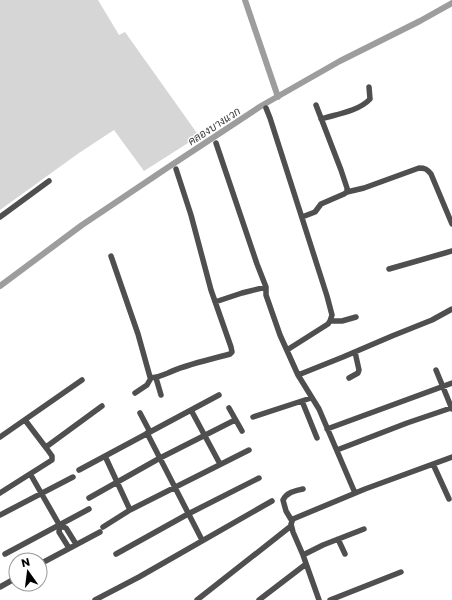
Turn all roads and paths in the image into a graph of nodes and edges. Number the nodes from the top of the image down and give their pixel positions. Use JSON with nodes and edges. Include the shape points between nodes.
{"nodes":[{"id":1,"x":369,"y":87,"type":"dead end"},
{"id":2,"x":316,"y":105,"type":"dead end"},
{"id":3,"x":266,"y":108,"type":"dead end"},
{"id":4,"x":321,"y":119,"type":"junction"},
{"id":5,"x":216,"y":143,"type":"dead end"},
{"id":6,"x":176,"y":169,"type":"dead end"},
{"id":7,"x":49,"y":180,"type":"dead end"},
{"id":8,"x":347,"y":192,"type":"junction"},
{"id":9,"x":0,"y":217,"type":"edge"},
{"id":10,"x":302,"y":217,"type":"junction"},
{"id":11,"x":452,"y":224,"type":"edge"},
{"id":12,"x":452,"y":251,"type":"edge"},
{"id":13,"x":111,"y":256,"type":"dead end"},
{"id":14,"x":389,"y":269,"type":"dead end"},
{"id":15,"x":266,"y":287,"type":"junction"},
{"id":16,"x":215,"y":302,"type":"junction"},
{"id":17,"x":452,"y":309,"type":"edge"},
{"id":18,"x":356,"y":317,"type":"dead end"},
{"id":19,"x":330,"y":321,"type":"junction"},
{"id":20,"x":287,"y":350,"type":"junction"},
{"id":21,"x":355,"y":352,"type":"junction"},
{"id":22,"x":436,"y":370,"type":"dead end"},
{"id":23,"x":298,"y":375,"type":"junction"},
{"id":24,"x":154,"y":378,"type":"junction"},
{"id":25,"x":349,"y":378,"type":"dead end"},
{"id":26,"x":82,"y":380,"type":"dead end"},
{"id":27,"x":452,"y":383,"type":"edge"},
{"id":28,"x":443,"y":386,"type":"junction"},
{"id":29,"x":135,"y":393,"type":"dead end"},
{"id":30,"x":219,"y":394,"type":"dead end"},
{"id":31,"x":161,"y":395,"type":"dead end"},
{"id":32,"x":311,"y":398,"type":"junction"},
{"id":33,"x":302,"y":401,"type":"junction"},
{"id":34,"x":102,"y":406,"type":"dead end"},
{"id":35,"x":229,"y":408,"type":"dead end"},
{"id":36,"x":452,"y":409,"type":"edge"},
{"id":37,"x":191,"y":410,"type":"junction"},
{"id":38,"x":140,"y":413,"type":"dead end"},
{"id":39,"x":253,"y":417,"type":"dead end"},
{"id":40,"x":25,"y":420,"type":"junction"},
{"id":41,"x":235,"y":420,"type":"junction"},
{"id":42,"x":327,"y":429,"type":"junction"},
{"id":43,"x":242,"y":431,"type":"dead end"},
{"id":44,"x":149,"y":433,"type":"junction"},
{"id":45,"x":205,"y":436,"type":"junction"},
{"id":46,"x":0,"y":437,"type":"edge"},
{"id":47,"x":318,"y":438,"type":"dead end"},
{"id":48,"x":46,"y":447,"type":"junction"},
{"id":49,"x":249,"y":450,"type":"dead end"},
{"id":50,"x":336,"y":450,"type":"junction"},
{"id":51,"x":105,"y":456,"type":"junction"},
{"id":52,"x":452,"y":456,"type":"edge"},
{"id":53,"x":160,"y":458,"type":"junction"},
{"id":54,"x":220,"y":464,"type":"junction"},
{"id":55,"x":433,"y":464,"type":"junction"},
{"id":56,"x":79,"y":470,"type":"dead end"},
{"id":57,"x":32,"y":477,"type":"dead end"},
{"id":58,"x":72,"y":477,"type":"dead end"},
{"id":59,"x":259,"y":478,"type":"dead end"},
{"id":60,"x":117,"y":483,"type":"junction"},
{"id":61,"x":175,"y":488,"type":"junction"},
{"id":62,"x":303,"y":489,"type":"dead end"},
{"id":63,"x":0,"y":493,"type":"edge"},
{"id":64,"x":42,"y":493,"type":"junction"},
{"id":65,"x":355,"y":493,"type":"junction"},
{"id":66,"x":89,"y":498,"type":"dead end"},
{"id":67,"x":449,"y":499,"type":"dead end"},
{"id":68,"x":272,"y":501,"type":"dead end"},
{"id":69,"x":89,"y":509,"type":"dead end"},
{"id":70,"x":130,"y":510,"type":"junction"},
{"id":71,"x":188,"y":514,"type":"junction"},
{"id":72,"x":0,"y":516,"type":"edge"},
{"id":73,"x":291,"y":524,"type":"junction"},
{"id":74,"x":60,"y":526,"type":"junction"},
{"id":75,"x":364,"y":529,"type":"dead end"},
{"id":76,"x":338,"y":539,"type":"junction"},
{"id":77,"x":202,"y":540,"type":"junction"},
{"id":78,"x":76,"y":544,"type":"junction"},
{"id":79,"x":69,"y":548,"type":"junction"},
{"id":80,"x":5,"y":554,"type":"dead end"},
{"id":81,"x":116,"y":554,"type":"dead end"},
{"id":82,"x":345,"y":554,"type":"dead end"},
{"id":83,"x":303,"y":555,"type":"junction"},
{"id":84,"x":48,"y":560,"type":"edge"},
{"id":85,"x":306,"y":564,"type":"junction"},
{"id":86,"x":401,"y":572,"type":"dead end"},
{"id":87,"x":95,"y":600,"type":"edge"},
{"id":88,"x":197,"y":600,"type":"edge"},
{"id":89,"x":259,"y":600,"type":"edge"},
{"id":90,"x":320,"y":600,"type":"edge"},
{"id":91,"x":330,"y":600,"type":"edge"}],
"edges":[{"from":1,"to":4,"type":"street","via":[[370,99],[366,104]]},
{"from":2,"to":4,"type":"street"},
{"from":3,"to":10,"type":"street"},
{"from":4,"to":8,"type":"street"},
{"from":5,"to":15,"type":"street"},
{"from":6,"to":16,"type":"street"},
{"from":7,"to":9,"type":"street"},
{"from":8,"to":10,"type":"street","via":[[321,204],[315,212]]},
{"from":8,"to":11,"type":"street","via":[[424,168],[428,170]]},
{"from":10,"to":19,"type":"street","via":[[327,296],[332,315]]},
{"from":12,"to":14,"type":"street"},
{"from":13,"to":24,"type":"street","via":[[138,334],[148,373],[150,378]]},
{"from":15,"to":16,"type":"street"},
{"from":15,"to":20,"type":"street","via":[[266,295]]},
{"from":16,"to":24,"type":"street","via":[[232,352]]},
{"from":17,"to":21,"type":"street"},
{"from":18,"to":19,"type":"street"},
{"from":19,"to":20,"type":"street"},
{"from":20,"to":23,"type":"street"},
{"from":21,"to":23,"type":"street"},
{"from":21,"to":25,"type":"street","via":[[359,370]]},
{"from":22,"to":28,"type":"street"},
{"from":23,"to":32,"type":"street"},
{"from":24,"to":29,"type":"street"},
{"from":24,"to":31,"type":"street"},
{"from":26,"to":40,"type":"street"},
{"from":27,"to":28,"type":"street"},
{"from":28,"to":36,"type":"street"},
{"from":28,"to":42,"type":"street"},
{"from":30,"to":37,"type":"street"},
{"from":32,"to":33,"type":"street"},
{"from":32,"to":42,"type":"street"},
{"from":33,"to":39,"type":"street"},
{"from":33,"to":47,"type":"street"},
{"from":34,"to":48,"type":"street"},
{"from":35,"to":41,"type":"street"},
{"from":36,"to":50,"type":"street"},
{"from":37,"to":44,"type":"street"},
{"from":37,"to":45,"type":"street"},
{"from":38,"to":44,"type":"street"},
{"from":40,"to":46,"type":"street"},
{"from":40,"to":48,"type":"street"},
{"from":41,"to":43,"type":"street"},
{"from":41,"to":45,"type":"street"},
{"from":42,"to":50,"type":"street"},
{"from":44,"to":51,"type":"street"},
{"from":44,"to":53,"type":"street"},
{"from":45,"to":53,"type":"street"},
{"from":45,"to":54,"type":"street"},
{"from":48,"to":63,"type":"street","via":[[52,460]]},
{"from":49,"to":54,"type":"street"},
{"from":50,"to":65,"type":"street"},
{"from":51,"to":56,"type":"street"},
{"from":51,"to":60,"type":"street"},
{"from":52,"to":55,"type":"street"},
{"from":53,"to":60,"type":"street"},
{"from":53,"to":61,"type":"street"},
{"from":54,"to":61,"type":"street"},
{"from":55,"to":65,"type":"street"},
{"from":55,"to":67,"type":"street"},
{"from":57,"to":64,"type":"street"},
{"from":58,"to":64,"type":"street"},
{"from":59,"to":71,"type":"street"},
{"from":60,"to":66,"type":"street"},
{"from":60,"to":70,"type":"street"},
{"from":61,"to":70,"type":"street"},
{"from":61,"to":71,"type":"street"},
{"from":62,"to":73,"type":"street","via":[[289,493],[282,500]]},
{"from":64,"to":72,"type":"street"},
{"from":64,"to":74,"type":"street"},
{"from":65,"to":73,"type":"street","via":[[293,519]]},
{"from":68,"to":77,"type":"street"},
{"from":69,"to":74,"type":"street"},
{"from":70,"to":78,"type":"street"},
{"from":71,"to":77,"type":"street"},
{"from":71,"to":81,"type":"street"},
{"from":73,"to":83,"type":"street"},
{"from":73,"to":88,"type":"street"},
{"from":74,"to":78,"type":"street","via":[[66,528]]},
{"from":74,"to":79,"type":"street","via":[[59,532]]},
{"from":74,"to":80,"type":"street"},
{"from":75,"to":76,"type":"street"},
{"from":76,"to":82,"type":"street"},
{"from":76,"to":83,"type":"street"},
{"from":77,"to":87,"type":"street"},
{"from":78,"to":79,"type":"street"},
{"from":79,"to":84,"type":"street"},
{"from":83,"to":85,"type":"street"},
{"from":85,"to":89,"type":"street"},
{"from":85,"to":90,"type":"street"},
{"from":86,"to":91,"type":"street"}]}
